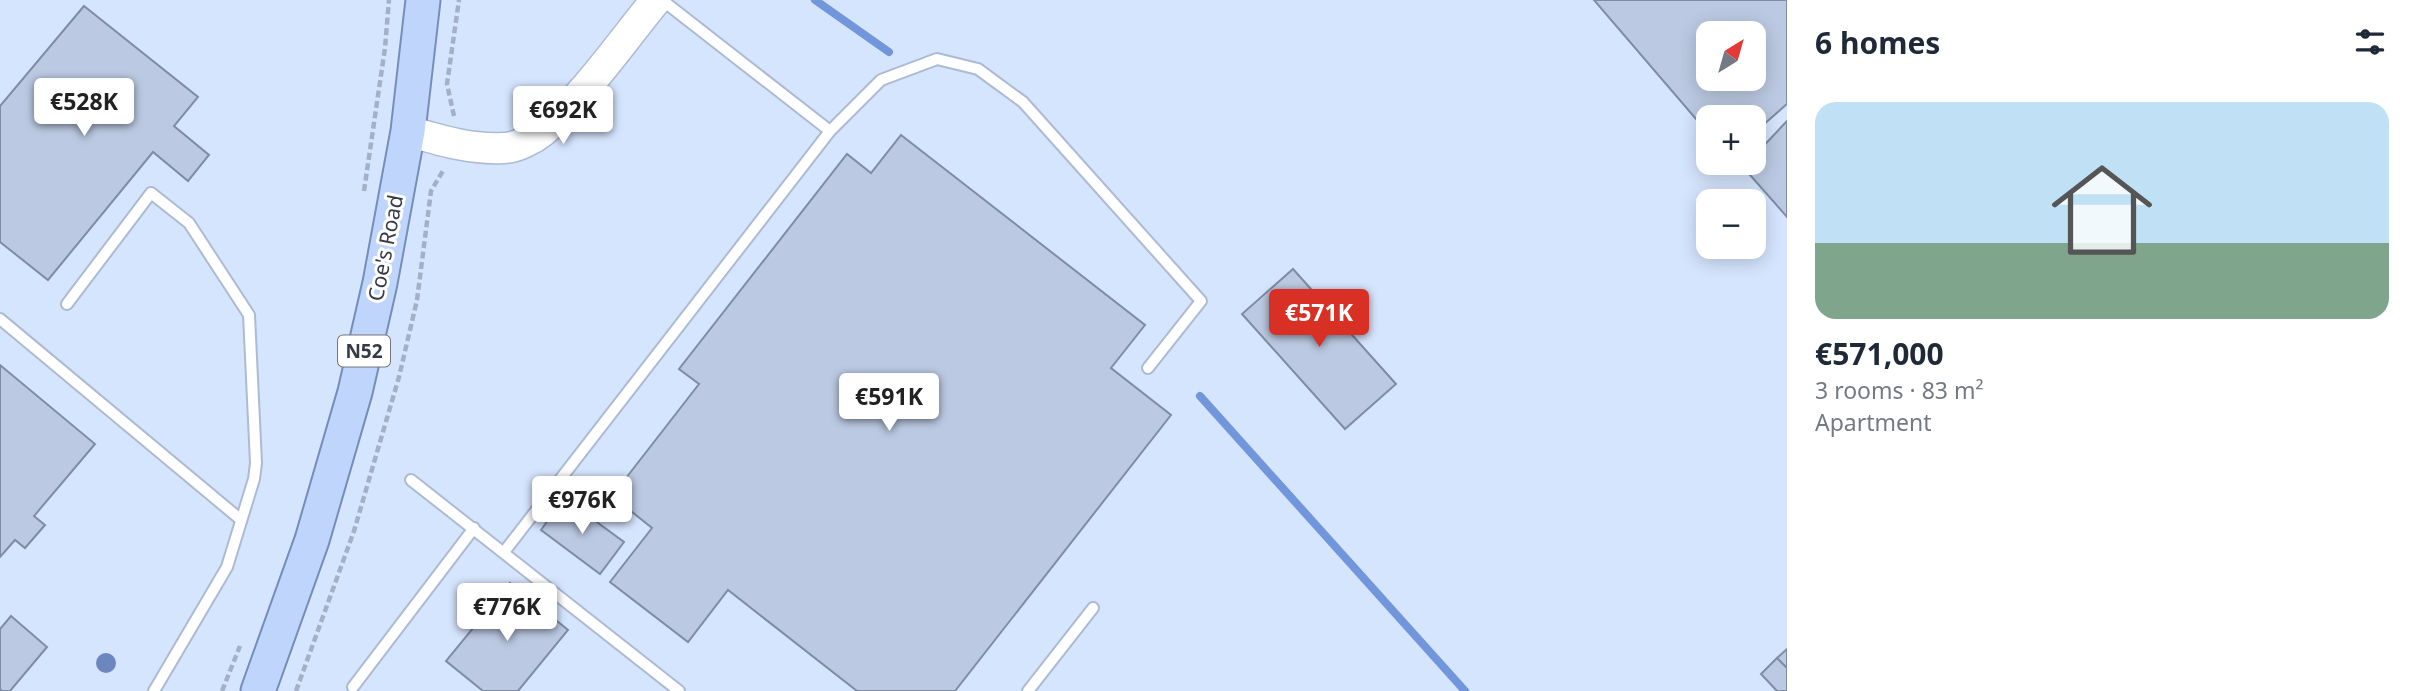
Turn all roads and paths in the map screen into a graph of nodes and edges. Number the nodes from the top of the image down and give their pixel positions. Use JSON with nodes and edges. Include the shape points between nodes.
{"nodes":[{"id":1,"x":389,"y":0,"type":"edge"},
{"id":2,"x":423,"y":0,"type":"edge"},
{"id":3,"x":656,"y":0,"type":"edge"},
{"id":4,"x":662,"y":0,"type":"edge"},
{"id":5,"x":408,"y":131,"type":"junction"},
{"id":6,"x":830,"y":131,"type":"junction"},
{"id":7,"x":363,"y":200,"type":"dead end"},
{"id":8,"x":67,"y":303,"type":"dead end"},
{"id":9,"x":0,"y":319,"type":"edge"},
{"id":10,"x":1148,"y":368,"type":"dead end"},
{"id":11,"x":411,"y":480,"type":"dead end"},
{"id":12,"x":240,"y":519,"type":"junction"},
{"id":13,"x":474,"y":528,"type":"junction"},
{"id":14,"x":504,"y":552,"type":"junction"},
{"id":15,"x":1093,"y":608,"type":"dead end"},
{"id":16,"x":241,"y":643,"type":"dead end"},
{"id":17,"x":353,"y":687,"type":"dead end"},
{"id":18,"x":154,"y":691,"type":"edge"},
{"id":19,"x":222,"y":691,"type":"edge"},
{"id":20,"x":258,"y":691,"type":"edge"},
{"id":21,"x":679,"y":691,"type":"edge"},
{"id":22,"x":1028,"y":691,"type":"edge"}],
"edges":[{"from":1,"to":7,"type":"path"},
{"from":2,"to":5,"type":"main road","name":"Coe's Road","number":"N52"},
{"from":3,"to":5,"type":"street","via":[[577,95],[541,132],[522,143],[506,149],[468,146]]},
{"from":4,"to":6,"type":"lane"},
{"from":5,"to":20,"type":"main road","name":"Coe's Road","number":"N52","via":[[355,392],[312,540]]},
{"from":6,"to":10,"type":"lane","via":[[881,80],[937,59],[978,69],[1023,102],[1201,302]]},
{"from":6,"to":14,"type":"lane"},
{"from":8,"to":12,"type":"lane","via":[[151,193],[188,223],[249,315],[256,463]]},
{"from":9,"to":12,"type":"lane"},
{"from":11,"to":13,"type":"lane"},
{"from":12,"to":18,"type":"lane","via":[[227,567]]},
{"from":13,"to":14,"type":"lane"},
{"from":13,"to":17,"type":"lane"},
{"from":14,"to":21,"type":"lane"},
{"from":15,"to":22,"type":"lane"},
{"from":16,"to":19,"type":"path"}]}
